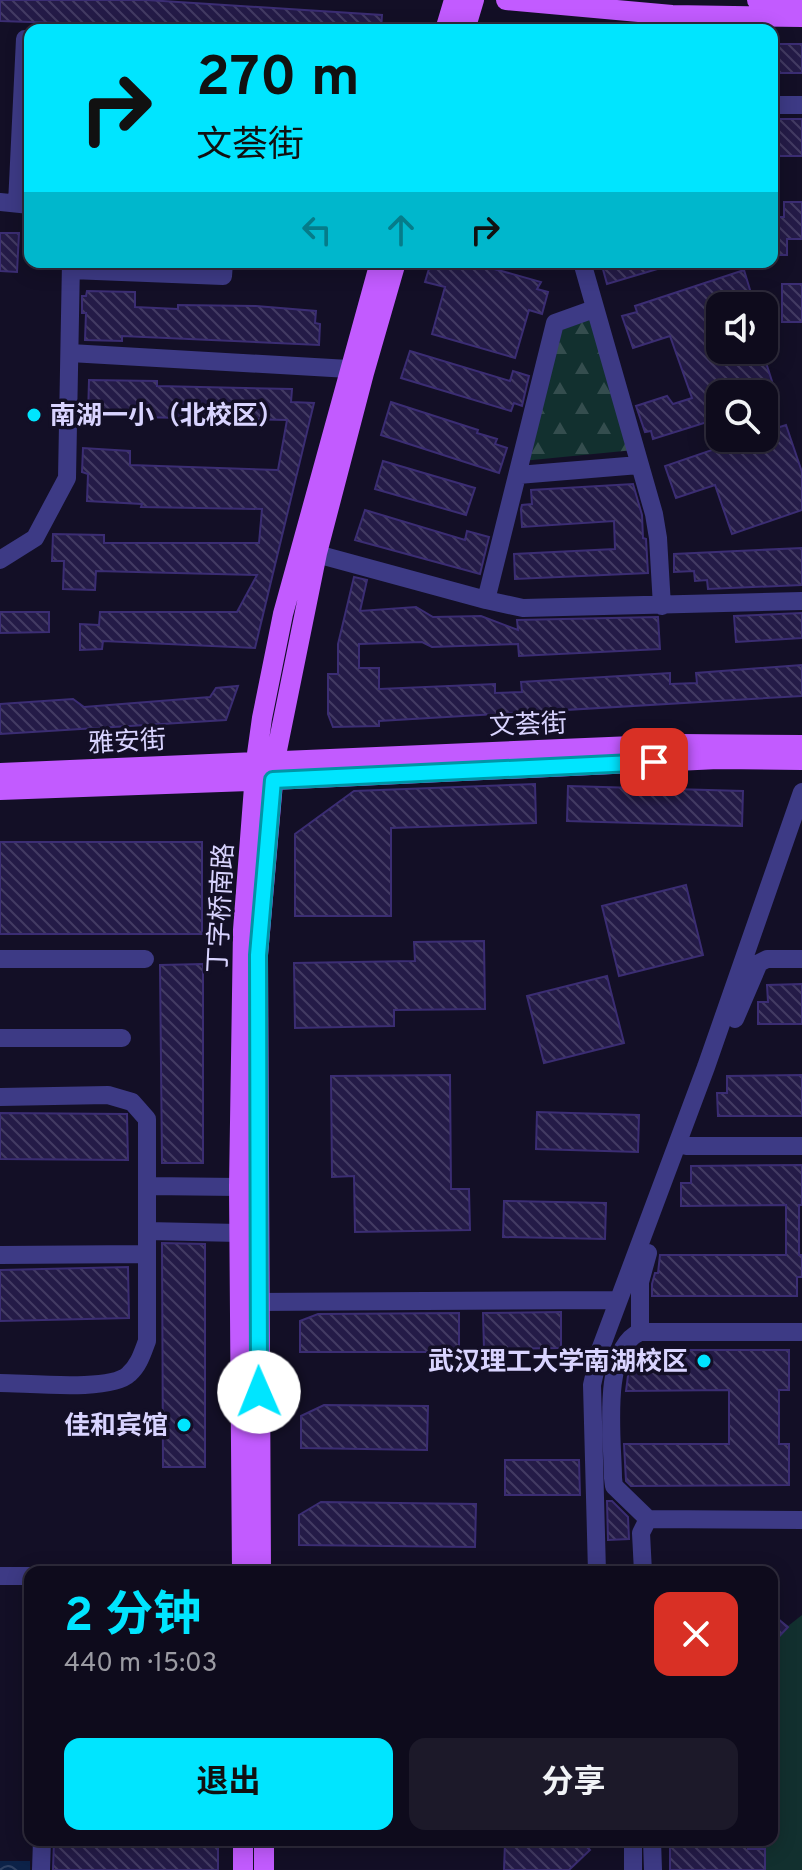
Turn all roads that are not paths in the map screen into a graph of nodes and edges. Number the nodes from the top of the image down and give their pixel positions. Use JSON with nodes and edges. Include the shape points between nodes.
{"nodes":[{"id":1,"x":454,"y":0,"type":"edge"},
{"id":2,"x":474,"y":0,"type":"edge"},
{"id":3,"x":506,"y":0,"type":"edge"},
{"id":4,"x":757,"y":0,"type":"edge"},
{"id":5,"x":802,"y":2,"type":"edge"},
{"id":6,"x":802,"y":17,"type":"edge"},
{"id":7,"x":447,"y":24,"type":"edge"},
{"id":8,"x":467,"y":24,"type":"edge"},
{"id":9,"x":24,"y":57,"type":"edge"},
{"id":10,"x":778,"y":105,"type":"edge"},
{"id":11,"x":802,"y":105,"type":"edge"},
{"id":12,"x":16,"y":203,"type":"edge"},
{"id":13,"x":71,"y":268,"type":"edge"},
{"id":14,"x":101,"y":268,"type":"edge"},
{"id":15,"x":224,"y":268,"type":"edge"},
{"id":16,"x":378,"y":268,"type":"edge"},
{"id":17,"x":394,"y":268,"type":"edge"},
{"id":18,"x":584,"y":268,"type":"edge"},
{"id":19,"x":594,"y":309,"type":"junction"},
{"id":20,"x":70,"y":353,"type":"junction"},
{"id":21,"x":349,"y":369,"type":"junction"},
{"id":22,"x":639,"y":465,"type":"junction"},
{"id":23,"x":518,"y":475,"type":"junction"},
{"id":24,"x":308,"y":551,"type":"junction"},
{"id":25,"x":0,"y":560,"type":"edge"},
{"id":26,"x":486,"y":600,"type":"junction"},
{"id":27,"x":802,"y":601,"type":"edge"},
{"id":28,"x":662,"y":606,"type":"junction"},
{"id":29,"x":802,"y":745,"type":"edge"},
{"id":30,"x":802,"y":760,"type":"edge"},
{"id":31,"x":264,"y":771,"type":"junction"},
{"id":32,"x":0,"y":773,"type":"edge"},
{"id":33,"x":0,"y":790,"type":"edge"},
{"id":34,"x":802,"y":792,"type":"edge"},
{"id":35,"x":0,"y":959,"type":"edge"},
{"id":36,"x":145,"y":959,"type":"dead end"},
{"id":37,"x":802,"y":959,"type":"edge"},
{"id":38,"x":0,"y":1038,"type":"edge"},
{"id":39,"x":122,"y":1038,"type":"dead end"},
{"id":40,"x":0,"y":1097,"type":"edge"},
{"id":41,"x":686,"y":1146,"type":"junction"},
{"id":42,"x":802,"y":1146,"type":"edge"},
{"id":43,"x":147,"y":1186,"type":"junction"},
{"id":44,"x":239,"y":1187,"type":"junction"},
{"id":45,"x":147,"y":1231,"type":"junction"},
{"id":46,"x":239,"y":1233,"type":"junction"},
{"id":47,"x":147,"y":1254,"type":"junction"},
{"id":48,"x":0,"y":1255,"type":"edge"},
{"id":49,"x":618,"y":1300,"type":"junction"},
{"id":50,"x":249,"y":1302,"type":"junction"},
{"id":51,"x":640,"y":1332,"type":"junction"},
{"id":52,"x":802,"y":1332,"type":"edge"},
{"id":53,"x":0,"y":1383,"type":"edge"},
{"id":54,"x":648,"y":1519,"type":"junction"},
{"id":55,"x":802,"y":1520,"type":"edge"},
{"id":56,"x":242,"y":1566,"type":"edge"},
{"id":57,"x":261,"y":1566,"type":"edge"},
{"id":58,"x":597,"y":1566,"type":"edge"},
{"id":59,"x":643,"y":1566,"type":"edge"},
{"id":60,"x":0,"y":1576,"type":"edge"},
{"id":61,"x":24,"y":1576,"type":"edge"},
{"id":62,"x":42,"y":1846,"type":"edge"},
{"id":63,"x":243,"y":1846,"type":"edge"},
{"id":64,"x":264,"y":1846,"type":"edge"},
{"id":65,"x":633,"y":1846,"type":"edge"},
{"id":66,"x":652,"y":1846,"type":"edge"},
{"id":67,"x":41,"y":1870,"type":"edge"},
{"id":68,"x":243,"y":1870,"type":"edge"},
{"id":69,"x":264,"y":1870,"type":"edge"},
{"id":70,"x":633,"y":1870,"type":"edge"},
{"id":71,"x":653,"y":1870,"type":"edge"}],
"edges":[{"from":1,"to":7,"type":"main road"},
{"from":2,"to":8,"type":"main road"},
{"from":3,"to":6,"type":"main road","via":[[672,15]]},
{"from":4,"to":5,"type":"main road"},
{"from":9,"to":12,"type":"street"},
{"from":10,"to":11,"type":"street"},
{"from":13,"to":20,"type":"street"},
{"from":14,"to":15,"type":"street","via":[[223,276]]},
{"from":16,"to":21,"type":"main road","name":"丁字桥南路"},
{"from":17,"to":24,"type":"main road","name":"丁字桥南路"},
{"from":18,"to":19,"type":"street"},
{"from":19,"to":22,"type":"street"},
{"from":19,"to":23,"type":"street","via":[[555,323]]},
{"from":20,"to":21,"type":"street"},
{"from":20,"to":25,"type":"street","via":[[67,478],[35,538]]},
{"from":21,"to":24,"type":"main road","name":"丁字桥南路"},
{"from":22,"to":23,"type":"street"},
{"from":22,"to":28,"type":"street","via":[[656,525]]},
{"from":23,"to":26,"type":"street"},
{"from":24,"to":26,"type":"street"},
{"from":24,"to":31,"type":"main road","name":"丁字桥南路","via":[[273,657]]},
{"from":26,"to":28,"type":"street","via":[[542,609]]},
{"from":27,"to":28,"type":"street"},
{"from":29,"to":31,"type":"main road","name":"文荟街","via":[[680,744]]},
{"from":30,"to":31,"type":"main road","name":"文荟街"},
{"from":31,"to":32,"type":"main road","name":"雅安街"},
{"from":31,"to":33,"type":"main road","name":"雅安街"},
{"from":31,"to":44,"type":"main road","name":"丁字桥南路","via":[[243,930]]},
{"from":31,"to":50,"type":"main road","name":"丁字桥南路"},
{"from":34,"to":49,"type":"street"},
{"from":35,"to":36,"type":"street"},
{"from":37,"to":41,"type":"street","via":[[767,959],[755,969]]},
{"from":38,"to":39,"type":"street"},
{"from":40,"to":43,"type":"street","via":[[108,1095],[132,1102],[147,1119]]},
{"from":41,"to":42,"type":"street"},
{"from":41,"to":51,"type":"street","via":[[642,1271]]},
{"from":43,"to":44,"type":"street"},
{"from":43,"to":45,"type":"street"},
{"from":44,"to":46,"type":"main road","name":"丁字桥南路"},
{"from":45,"to":46,"type":"street"},
{"from":45,"to":47,"type":"street"},
{"from":46,"to":50,"type":"main road","name":"丁字桥南路"},
{"from":47,"to":48,"type":"street"},
{"from":47,"to":53,"type":"street","via":[[147,1341],[127,1377],[106,1385]]},
{"from":49,"to":50,"type":"street"},
{"from":49,"to":58,"type":"street","via":[[592,1385]]},
{"from":50,"to":56,"type":"main road","name":"丁字桥南路"},
{"from":50,"to":57,"type":"main road","name":"丁字桥南路"},
{"from":51,"to":52,"type":"street"},
{"from":51,"to":54,"type":"street","via":[[627,1341],[614,1370],[613,1478],[614,1486]]},
{"from":54,"to":55,"type":"street"},
{"from":54,"to":59,"type":"street","via":[[641,1533]]},
{"from":60,"to":61,"type":"street"},
{"from":62,"to":67,"type":"street"},
{"from":63,"to":68,"type":"main road"},
{"from":64,"to":69,"type":"main road"},
{"from":65,"to":70,"type":"street"},
{"from":66,"to":71,"type":"street"}]}
